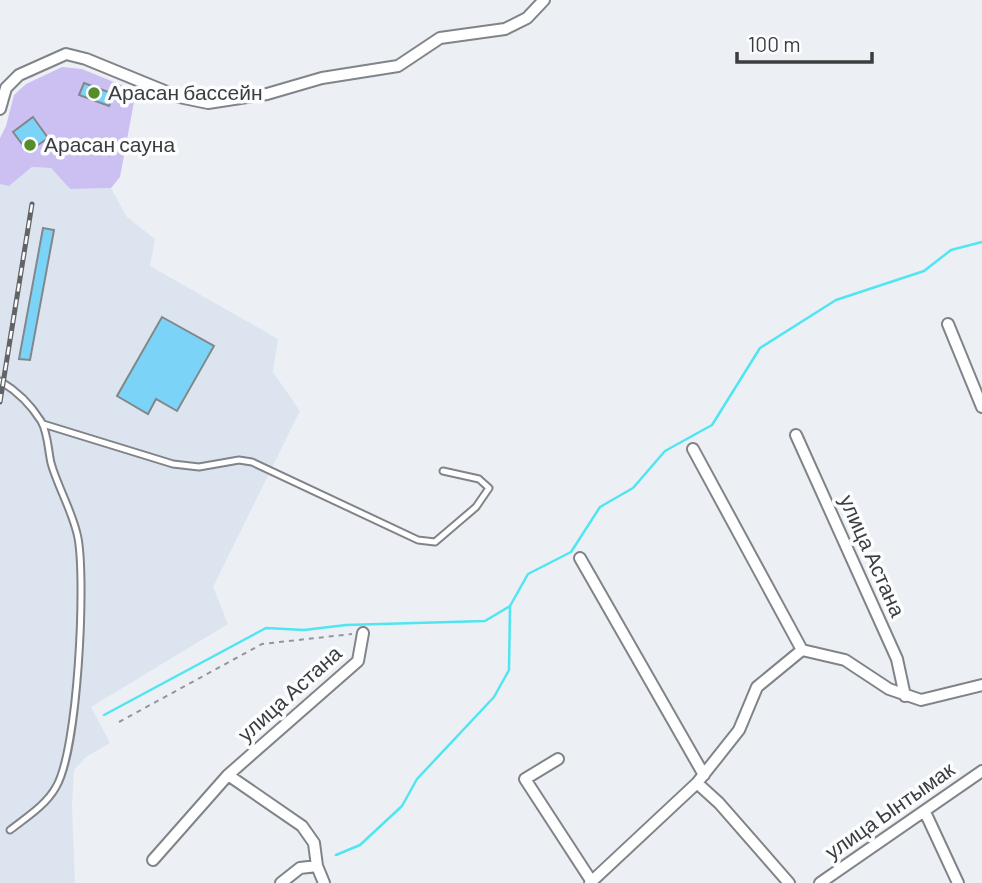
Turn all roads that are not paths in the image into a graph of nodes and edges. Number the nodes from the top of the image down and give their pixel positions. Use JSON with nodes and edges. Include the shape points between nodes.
{"nodes":[{"id":1,"x":544,"y":0,"type":"edge"},
{"id":2,"x":0,"y":109,"type":"edge"},
{"id":3,"x":948,"y":324,"type":"dead end"},
{"id":4,"x":0,"y":381,"type":"edge"},
{"id":5,"x":982,"y":407,"type":"edge"},
{"id":6,"x":43,"y":424,"type":"junction"},
{"id":7,"x":796,"y":435,"type":"dead end"},
{"id":8,"x":693,"y":449,"type":"dead end"},
{"id":9,"x":443,"y":471,"type":"dead end"},
{"id":10,"x":580,"y":558,"type":"dead end"},
{"id":11,"x":363,"y":633,"type":"road end"},
{"id":12,"x":802,"y":650,"type":"junction"},
{"id":13,"x":982,"y":685,"type":"edge"},
{"id":14,"x":905,"y":696,"type":"junction"},
{"id":15,"x":558,"y":759,"type":"dead end"},
{"id":16,"x":982,"y":771,"type":"edge"},
{"id":17,"x":228,"y":775,"type":"junction"},
{"id":18,"x":700,"y":779,"type":"junction"},
{"id":19,"x":925,"y":812,"type":"junction"},
{"id":20,"x":10,"y":830,"type":"dead end"},
{"id":21,"x":153,"y":860,"type":"dead end"},
{"id":22,"x":317,"y":866,"type":"junction"},
{"id":23,"x":591,"y":882,"type":"edge"},
{"id":24,"x":281,"y":883,"type":"edge"},
{"id":25,"x":324,"y":883,"type":"edge"},
{"id":26,"x":789,"y":883,"type":"edge"},
{"id":27,"x":820,"y":883,"type":"edge"},
{"id":28,"x":958,"y":883,"type":"edge"}],
"edges":[{"from":1,"to":2,"type":"street","via":[[527,18],[505,29],[440,38],[398,66],[208,103],[179,97],[66,54],[19,75],[6,88]]},
{"from":3,"to":5,"type":"street"},
{"from":4,"to":6,"type":"lane","via":[[24,399]]},
{"from":6,"to":9,"type":"lane","via":[[173,464],[199,467],[252,462],[418,540],[435,542],[476,508],[489,488],[479,479]]},
{"from":6,"to":20,"type":"lane","via":[[52,465],[78,537],[81,576],[75,700],[57,786],[41,806]]},
{"from":7,"to":14,"type":"street","name":"улица Астана","via":[[897,659]]},
{"from":8,"to":12,"type":"street"},
{"from":10,"to":18,"type":"street"},
{"from":11,"to":17,"type":"street","name":"улица Астана","via":[[358,661]]},
{"from":12,"to":14,"type":"street","via":[[845,660]]},
{"from":12,"to":18,"type":"street","via":[[757,687],[739,730]]},
{"from":13,"to":14,"type":"street","via":[[921,700]]},
{"from":15,"to":23,"type":"street","via":[[526,779]]},
{"from":16,"to":19,"type":"street","name":"улица Ынтымак"},
{"from":17,"to":21,"type":"street","name":"улица Астана"},
{"from":17,"to":22,"type":"street","via":[[302,826],[314,843]]},
{"from":18,"to":23,"type":"street"},
{"from":18,"to":26,"type":"street"},
{"from":19,"to":27,"type":"street","name":"улица Ынтымак"},
{"from":19,"to":28,"type":"street"},
{"from":22,"to":24,"type":"street","via":[[300,868]]},
{"from":22,"to":25,"type":"street"}]}
